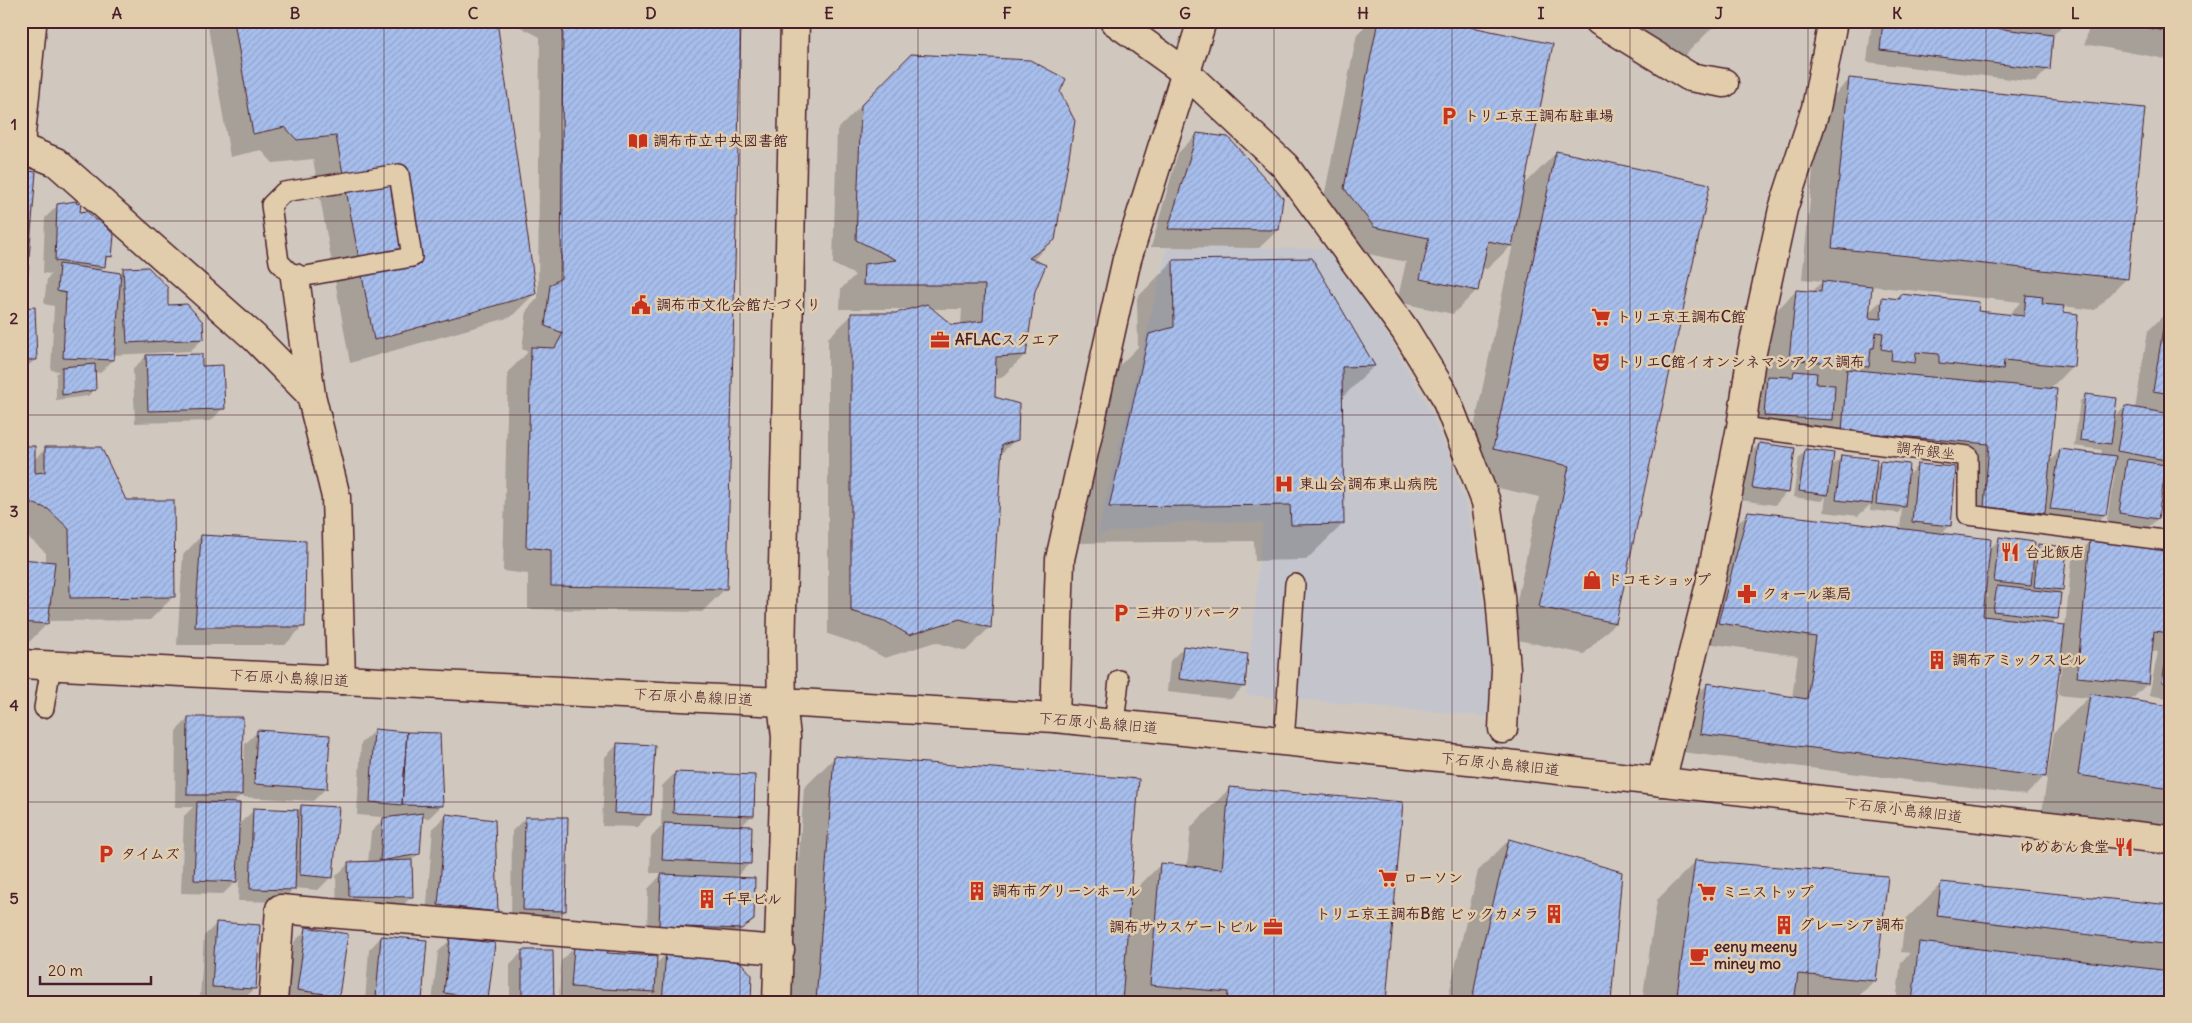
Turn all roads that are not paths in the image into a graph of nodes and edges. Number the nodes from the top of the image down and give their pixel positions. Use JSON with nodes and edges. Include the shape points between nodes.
{"nodes":[{"id":1,"x":37,"y":21,"type":"edge"},
{"id":2,"x":795,"y":21,"type":"edge"},
{"id":3,"x":1114,"y":21,"type":"edge"},
{"id":4,"x":1202,"y":21,"type":"edge"},
{"id":5,"x":1599,"y":21,"type":"edge"},
{"id":6,"x":1833,"y":21,"type":"edge"},
{"id":7,"x":1185,"y":72,"type":"junction"},
{"id":8,"x":1724,"y":83,"type":"dead end"},
{"id":9,"x":23,"y":148,"type":"edge"},
{"id":10,"x":296,"y":278,"type":"junction"},
{"id":11,"x":311,"y":395,"type":"junction"},
{"id":12,"x":1741,"y":427,"type":"junction"},
{"id":13,"x":2171,"y":541,"type":"edge"},
{"id":14,"x":1295,"y":584,"type":"dead end"},
{"id":15,"x":21,"y":664,"type":"edge"},
{"id":16,"x":51,"y":666,"type":"junction"},
{"id":17,"x":341,"y":680,"type":"junction"},
{"id":18,"x":1119,"y":680,"type":"dead end"},
{"id":19,"x":782,"y":702,"type":"junction"},
{"id":20,"x":44,"y":708,"type":"dead end"},
{"id":21,"x":1055,"y":718,"type":"junction"},
{"id":22,"x":1114,"y":724,"type":"junction"},
{"id":23,"x":1503,"y":729,"type":"dead end"},
{"id":24,"x":1284,"y":742,"type":"junction"},
{"id":25,"x":1661,"y":782,"type":"junction"},
{"id":26,"x":2170,"y":840,"type":"edge"},
{"id":27,"x":780,"y":950,"type":"junction"},
{"id":28,"x":273,"y":1002,"type":"edge"},
{"id":29,"x":777,"y":1002,"type":"edge"}],
"edges":[{"from":1,"to":9,"type":"lane"},
{"from":2,"to":19,"type":"street"},
{"from":3,"to":7,"type":"street"},
{"from":4,"to":7,"type":"street"},
{"from":5,"to":8,"type":"street","via":[[1690,77]]},
{"from":6,"to":12,"type":"street","via":[[1816,108],[1784,209],[1752,352]]},
{"from":7,"to":21,"type":"street","via":[[1127,259],[1060,559]]},
{"from":7,"to":23,"type":"street","via":[[1286,166],[1405,330],[1444,394],[1486,502],[1500,596],[1506,669]]},
{"from":9,"to":11,"type":"street","via":[[56,162],[254,337]]},
{"from":10,"to":10,"type":"lane","via":[[279,262],[271,205],[284,192],[399,174],[412,257]]},
{"from":10,"to":11,"type":"street"},
{"from":11,"to":17,"type":"street","via":[[336,497]]},
{"from":12,"to":13,"type":"lane","name":"調布銀坐","via":[[1968,456],[1968,515]]},
{"from":12,"to":25,"type":"street","via":[[1710,584]]},
{"from":14,"to":24,"type":"lane"},
{"from":15,"to":16,"type":"street","name":"下石原小島線旧道"},
{"from":16,"to":17,"type":"street","name":"下石原小島線旧道"},
{"from":16,"to":20,"type":"lane"},
{"from":17,"to":19,"type":"street","name":"下石原小島線旧道"},
{"from":18,"to":22,"type":"lane"},
{"from":19,"to":21,"type":"street","name":"下石原小島線旧道"},
{"from":19,"to":27,"type":"street","via":[[786,737]]},
{"from":21,"to":22,"type":"street","name":"下石原小島線旧道"},
{"from":22,"to":24,"type":"street","name":"下石原小島線旧道"},
{"from":24,"to":25,"type":"street","name":"下石原小島線旧道"},
{"from":25,"to":26,"type":"street","name":"下石原小島線旧道"},
{"from":27,"to":28,"type":"street","via":[[280,909]]},
{"from":27,"to":29,"type":"street"}]}
